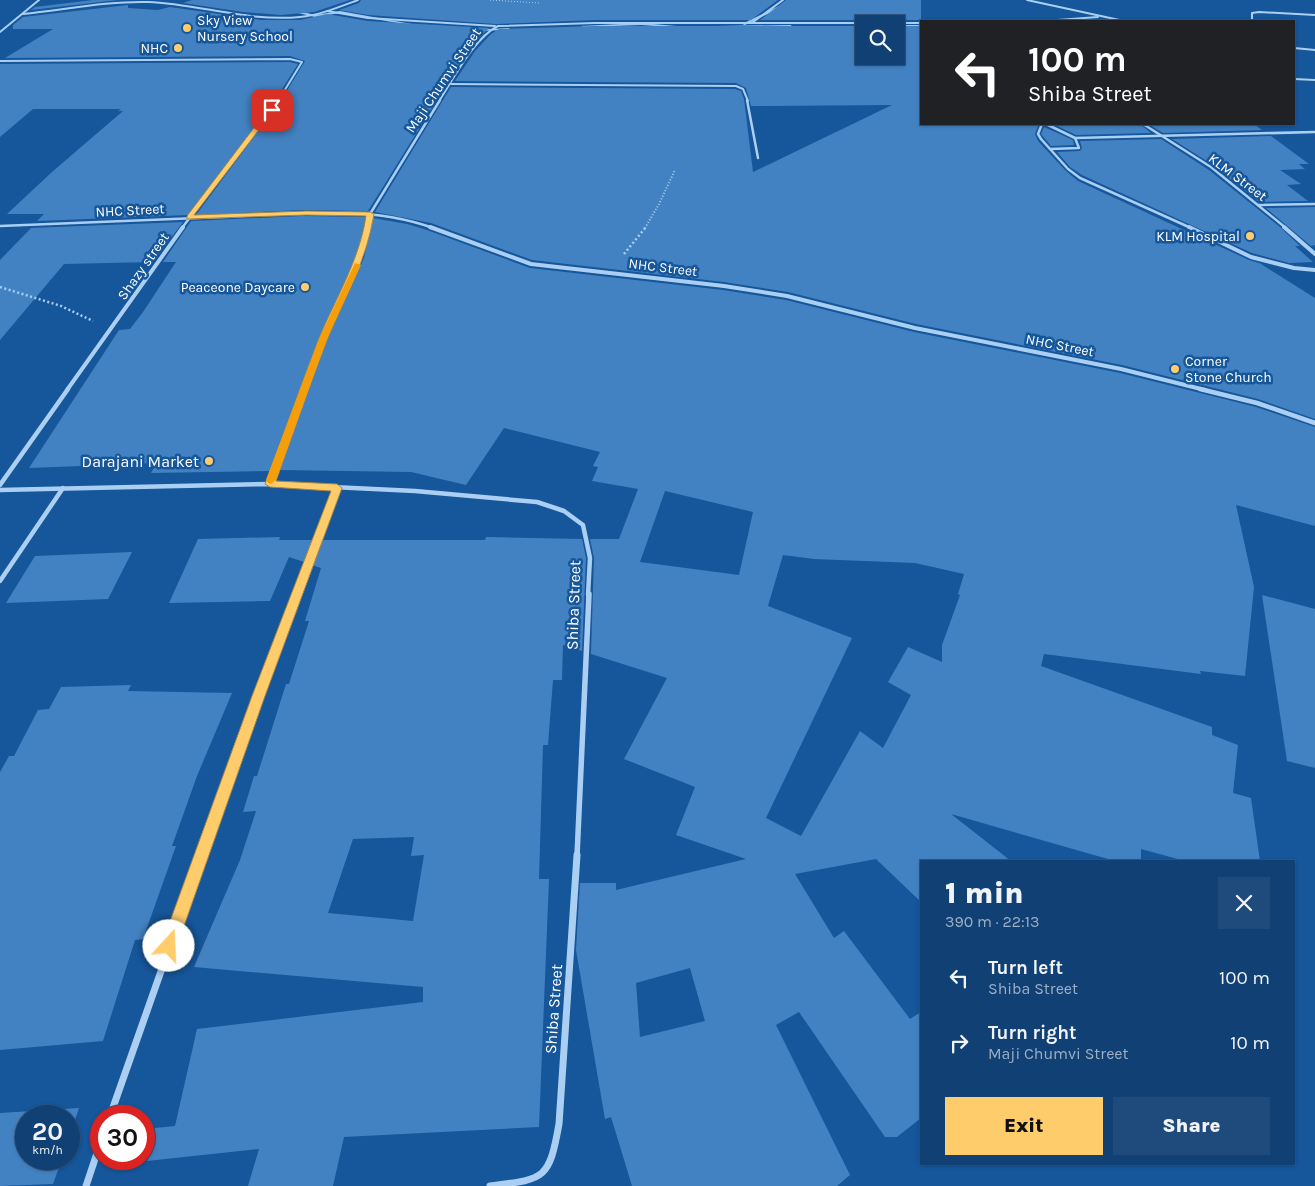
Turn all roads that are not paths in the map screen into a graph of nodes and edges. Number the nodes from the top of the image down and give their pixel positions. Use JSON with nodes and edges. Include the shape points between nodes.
{"nodes":[{"id":1,"x":39,"y":0,"type":"edge"},
{"id":2,"x":358,"y":0,"type":"edge"},
{"id":3,"x":783,"y":0,"type":"edge"},
{"id":4,"x":1027,"y":0,"type":"edge"},
{"id":5,"x":326,"y":11,"type":"junction"},
{"id":6,"x":23,"y":14,"type":"junction"},
{"id":7,"x":1315,"y":15,"type":"edge"},
{"id":8,"x":1099,"y":16,"type":"junction"},
{"id":9,"x":1055,"y":20,"type":"edge"},
{"id":10,"x":1119,"y":20,"type":"edge"},
{"id":11,"x":1252,"y":20,"type":"edge"},
{"id":12,"x":752,"y":22,"type":"junction"},
{"id":13,"x":920,"y":23,"type":"edge"},
{"id":14,"x":498,"y":26,"type":"junction"},
{"id":15,"x":1,"y":30,"type":"edge"},
{"id":16,"x":1295,"y":48,"type":"edge"},
{"id":17,"x":1315,"y":50,"type":"edge"},
{"id":18,"x":0,"y":61,"type":"edge"},
{"id":19,"x":1295,"y":79,"type":"edge"},
{"id":20,"x":1315,"y":80,"type":"edge"},
{"id":21,"x":451,"y":84,"type":"junction"},
{"id":22,"x":1043,"y":125,"type":"edge"},
{"id":23,"x":1046,"y":125,"type":"edge"},
{"id":24,"x":1145,"y":125,"type":"edge"},
{"id":25,"x":1315,"y":132,"type":"edge"},
{"id":26,"x":1167,"y":136,"type":"junction"},
{"id":27,"x":1075,"y":138,"type":"junction"},
{"id":28,"x":1050,"y":150,"type":"junction"},
{"id":29,"x":758,"y":158,"type":"dead end"},
{"id":30,"x":1315,"y":204,"type":"edge"},
{"id":31,"x":1258,"y":205,"type":"junction"},
{"id":32,"x":370,"y":214,"type":"junction"},
{"id":33,"x":189,"y":218,"type":"junction"},
{"id":34,"x":0,"y":226,"type":"edge"},
{"id":35,"x":1315,"y":254,"type":"edge"},
{"id":36,"x":1315,"y":270,"type":"edge"},
{"id":37,"x":1315,"y":423,"type":"edge"},
{"id":38,"x":270,"y":484,"type":"junction"},
{"id":39,"x":0,"y":485,"type":"edge"},
{"id":40,"x":63,"y":488,"type":"junction"},
{"id":41,"x":337,"y":488,"type":"junction"},
{"id":42,"x":0,"y":490,"type":"edge"},
{"id":43,"x":0,"y":581,"type":"edge"},
{"id":44,"x":114,"y":1105,"type":"edge"},
{"id":45,"x":91,"y":1170,"type":"edge"},
{"id":46,"x":86,"y":1186,"type":"edge"},
{"id":47,"x":490,"y":1186,"type":"edge"}],
"edges":[{"from":1,"to":6,"type":"street"},
{"from":2,"to":5,"type":"street"},
{"from":3,"to":12,"type":"street"},
{"from":4,"to":8,"type":"street"},
{"from":5,"to":6,"type":"street","via":[[294,17],[256,16],[145,2]]},
{"from":5,"to":14,"type":"street","via":[[368,18]]},
{"from":6,"to":15,"type":"street"},
{"from":7,"to":11,"type":"street","via":[[1259,12],[1252,13]]},
{"from":8,"to":9,"type":"street"},
{"from":8,"to":10,"type":"street"},
{"from":12,"to":13,"type":"street","name":"Maji Chumvi Street"},
{"from":12,"to":14,"type":"street","name":"Maji Chumvi Street"},
{"from":14,"to":21,"type":"street","name":"Maji Chumvi Street","via":[[486,33]]},
{"from":16,"to":17,"type":"street"},
{"from":18,"to":33,"type":"street","name":"Shazy street","via":[[300,60],[302,62],[272,110]]},
{"from":19,"to":20,"type":"street"},
{"from":21,"to":29,"type":"street","via":[[736,86],[743,89],[748,101]]},
{"from":21,"to":32,"type":"street","name":"Maji Chumvi Street"},
{"from":22,"to":28,"type":"street","via":[[1038,134]]},
{"from":23,"to":27,"type":"street"},
{"from":24,"to":26,"type":"street","name":"KLM Street"},
{"from":25,"to":26,"type":"street"},
{"from":26,"to":27,"type":"street"},
{"from":26,"to":31,"type":"street","name":"KLM Street"},
{"from":27,"to":28,"type":"street","via":[[1079,148]]},
{"from":28,"to":36,"type":"street","via":[[1080,178],[1143,204],[1228,247],[1273,263]]},
{"from":30,"to":31,"type":"street"},
{"from":31,"to":35,"type":"street","name":"KLM Street"},
{"from":32,"to":33,"type":"street","name":"NHC Street"},
{"from":32,"to":37,"type":"street","name":"NHC Street","via":[[413,221],[531,264],[787,296],[915,328],[1120,368],[1257,403]]},
{"from":32,"to":38,"type":"street","name":"Maji Chumvi Street","via":[[367,237],[356,269],[323,339]]},
{"from":33,"to":34,"type":"street","name":"NHC Street"},
{"from":33,"to":39,"type":"street","name":"Shazy street"},
{"from":38,"to":40,"type":"street","name":"Shiba Street"},
{"from":38,"to":41,"type":"street","name":"Shiba Street"},
{"from":40,"to":42,"type":"street","name":"Shiba Street"},
{"from":40,"to":43,"type":"street"},
{"from":41,"to":44,"type":"street","via":[[258,696]]},
{"from":41,"to":47,"type":"street","name":"Shiba Street","via":[[461,494],[537,502],[564,511],[583,525],[590,558],[579,824],[559,1124],[549,1170],[538,1180]]},
{"from":45,"to":46,"type":"street"}]}
